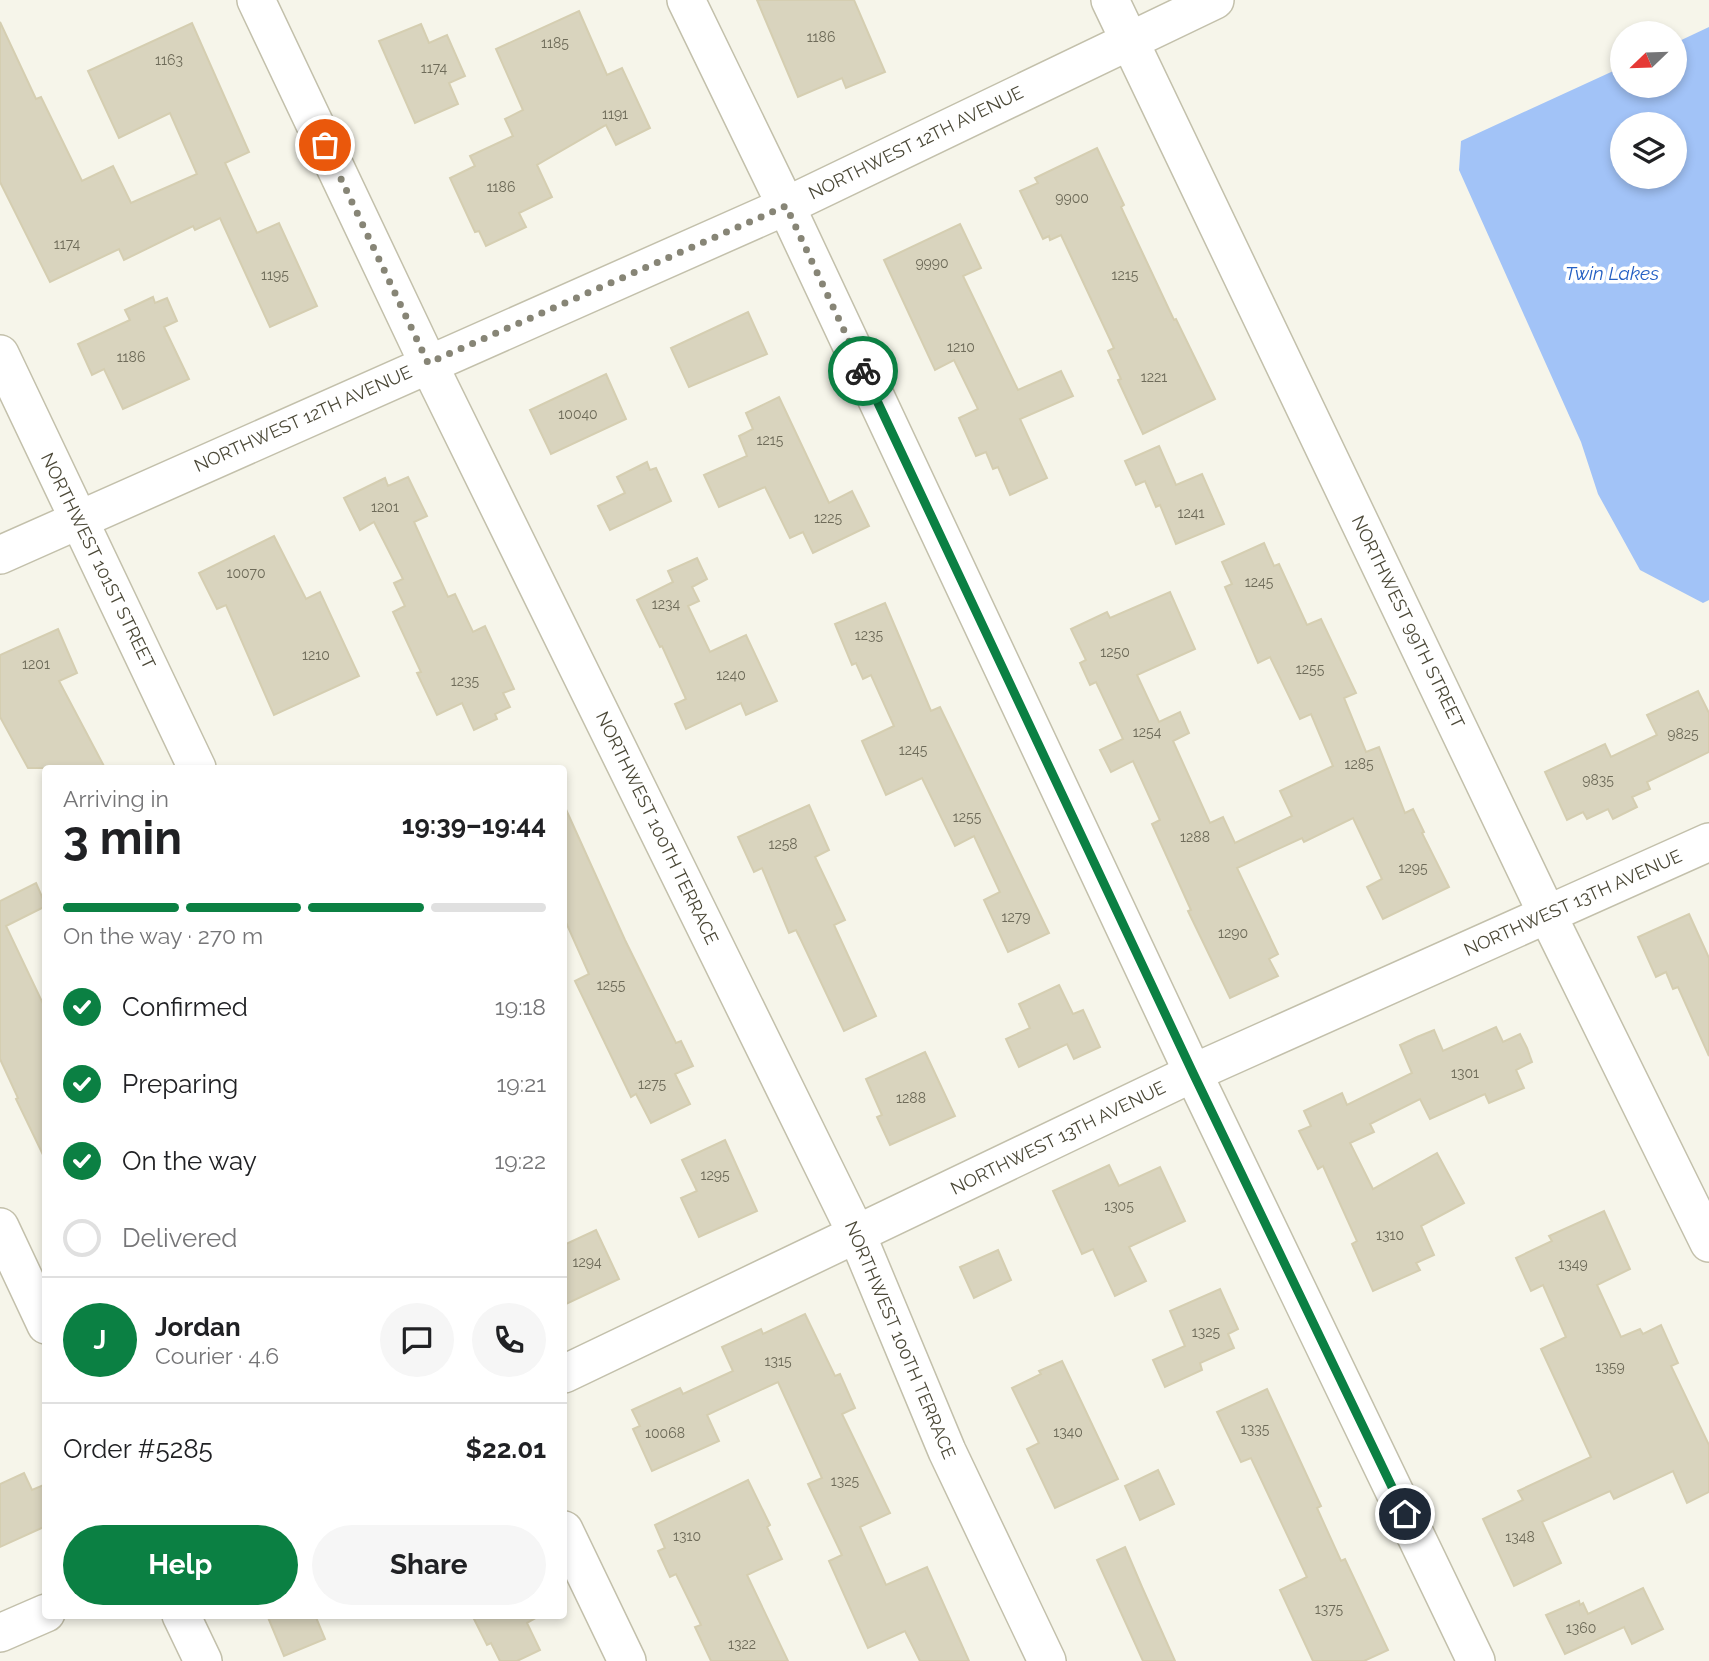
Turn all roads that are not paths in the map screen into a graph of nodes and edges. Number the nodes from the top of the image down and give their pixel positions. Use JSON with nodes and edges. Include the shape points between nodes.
{"nodes":[{"id":1,"x":256,"y":0,"type":"edge"},
{"id":2,"x":686,"y":0,"type":"edge"},
{"id":3,"x":1110,"y":0,"type":"edge"},
{"id":4,"x":1216,"y":0,"type":"edge"},
{"id":5,"x":1130,"y":40,"type":"junction"},
{"id":6,"x":786,"y":206,"type":"junction"},
{"id":7,"x":0,"y":354,"type":"edge"},
{"id":8,"x":428,"y":363,"type":"junction"},
{"id":9,"x":78,"y":519,"type":"junction"},
{"id":10,"x":0,"y":555,"type":"edge"},
{"id":11,"x":196,"y":765,"type":"edge"},
{"id":12,"x":1709,"y":842,"type":"edge"},
{"id":13,"x":1547,"y":914,"type":"junction"},
{"id":14,"x":1193,"y":1073,"type":"junction"},
{"id":15,"x":0,"y":1227,"type":"edge"},
{"id":16,"x":857,"y":1235,"type":"junction"},
{"id":17,"x":1709,"y":1243,"type":"edge"},
{"id":18,"x":42,"y":1316,"type":"edge"},
{"id":19,"x":567,"y":1373,"type":"edge"},
{"id":20,"x":567,"y":1536,"type":"edge"},
{"id":21,"x":42,"y":1615,"type":"edge"},
{"id":22,"x":183,"y":1619,"type":"edge"},
{"id":23,"x":0,"y":1633,"type":"edge"},
{"id":24,"x":203,"y":1661,"type":"edge"},
{"id":25,"x":627,"y":1661,"type":"edge"},
{"id":26,"x":1047,"y":1661,"type":"edge"},
{"id":27,"x":1476,"y":1661,"type":"edge"}],
"edges":[{"from":1,"to":8,"type":"street","name":"NORTHWEST 100TH TERRACE"},
{"from":2,"to":6,"type":"street"},
{"from":3,"to":5,"type":"street","name":"NORTHWEST 99TH STREET"},
{"from":4,"to":5,"type":"street","name":"NORTHWEST 12TH AVENUE"},
{"from":5,"to":6,"type":"street","name":"NORTHWEST 12TH AVENUE"},
{"from":5,"to":13,"type":"street","name":"NORTHWEST 99TH STREET"},
{"from":6,"to":8,"type":"street","name":"NORTHWEST 12TH AVENUE"},
{"from":6,"to":14,"type":"street"},
{"from":7,"to":9,"type":"street","name":"NORTHWEST 101ST STREET"},
{"from":8,"to":9,"type":"street","name":"NORTHWEST 12TH AVENUE"},
{"from":8,"to":16,"type":"street","name":"NORTHWEST 100TH TERRACE"},
{"from":9,"to":10,"type":"street","name":"NORTHWEST 12TH AVENUE"},
{"from":9,"to":11,"type":"street","name":"NORTHWEST 101ST STREET"},
{"from":12,"to":13,"type":"street","name":"NORTHWEST 13TH AVENUE"},
{"from":13,"to":14,"type":"street","name":"NORTHWEST 13TH AVENUE"},
{"from":13,"to":17,"type":"street","name":"NORTHWEST 99TH STREET"},
{"from":14,"to":16,"type":"street","name":"NORTHWEST 13TH AVENUE"},
{"from":14,"to":27,"type":"street"},
{"from":15,"to":18,"type":"street"},
{"from":16,"to":19,"type":"street","name":"NORTHWEST 13TH AVENUE"},
{"from":16,"to":26,"type":"street","name":"NORTHWEST 100TH TERRACE","via":[[947,1451]]},
{"from":20,"to":25,"type":"street"},
{"from":21,"to":23,"type":"street"},
{"from":22,"to":24,"type":"street"}]}
